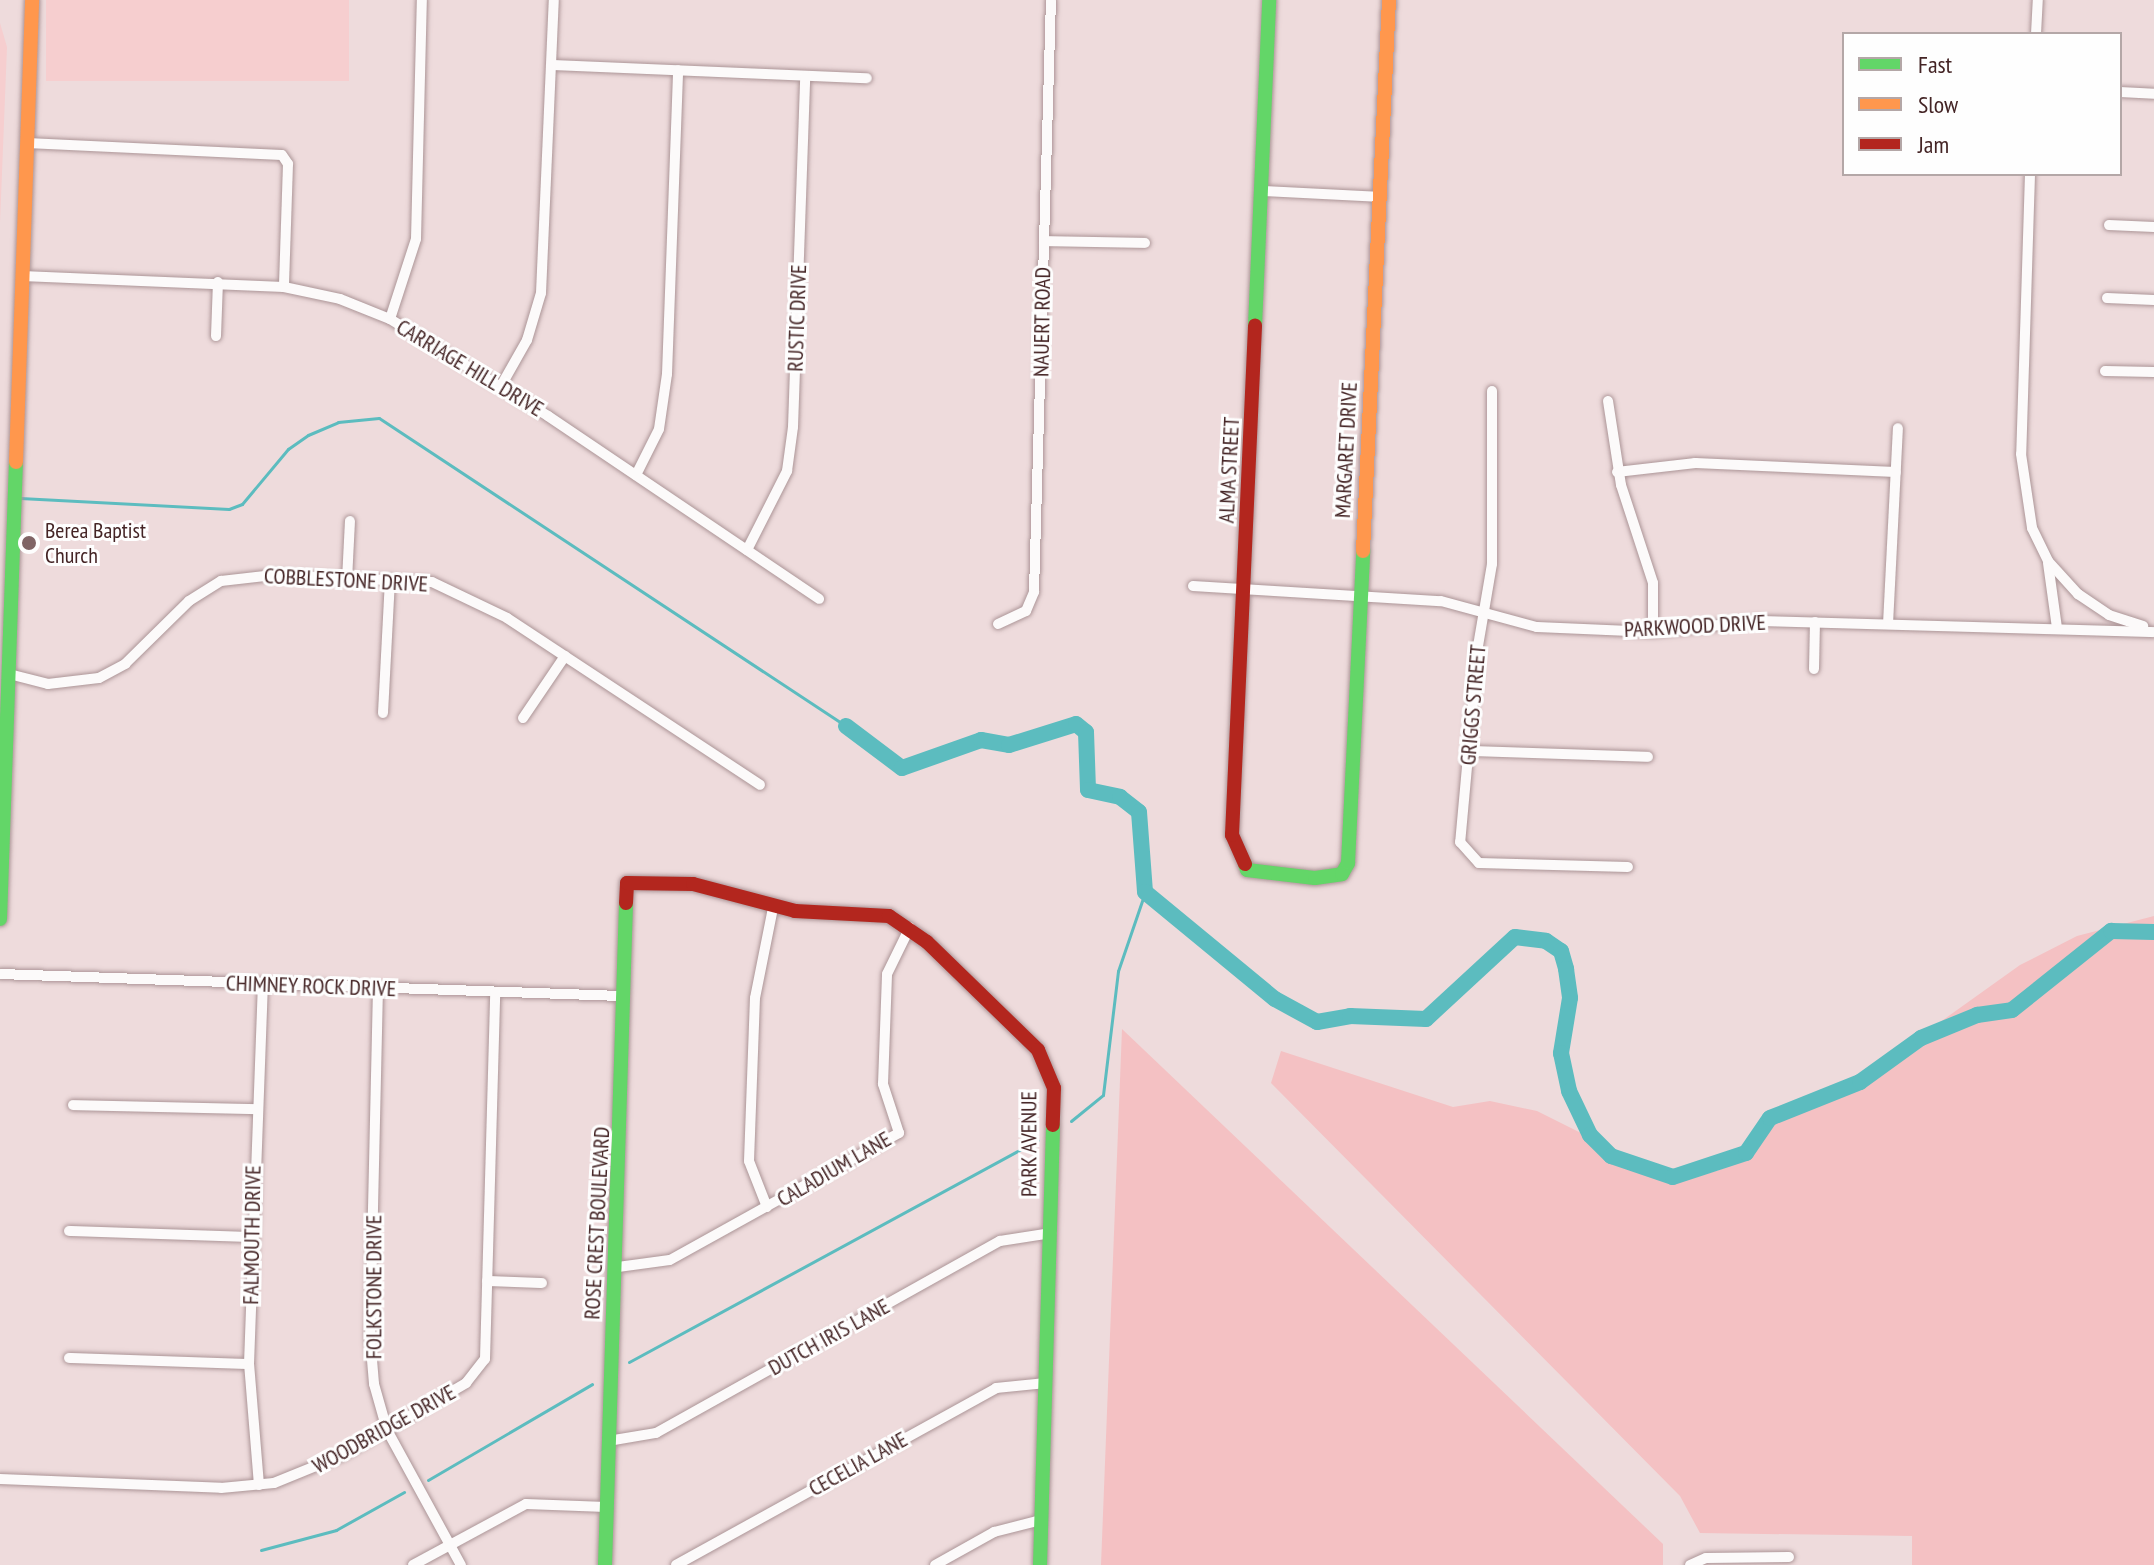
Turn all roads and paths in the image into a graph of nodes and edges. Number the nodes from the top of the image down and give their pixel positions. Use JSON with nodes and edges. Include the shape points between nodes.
{"nodes":[{"id":1,"x":32,"y":0,"type":"edge"},
{"id":2,"x":422,"y":0,"type":"edge"},
{"id":3,"x":554,"y":0,"type":"edge"},
{"id":4,"x":1051,"y":0,"type":"edge"},
{"id":5,"x":1269,"y":0,"type":"edge"},
{"id":6,"x":1389,"y":0,"type":"edge"},
{"id":7,"x":2038,"y":0,"type":"edge"},
{"id":8,"x":2036,"y":32,"type":"edge"},
{"id":9,"x":552,"y":65,"type":"junction"},
{"id":10,"x":678,"y":70,"type":"junction"},
{"id":11,"x":805,"y":76,"type":"junction"},
{"id":12,"x":867,"y":78,"type":"dead end"},
{"id":13,"x":2122,"y":92,"type":"edge"},
{"id":14,"x":2154,"y":94,"type":"edge"},
{"id":15,"x":27,"y":143,"type":"junction"},
{"id":16,"x":2030,"y":176,"type":"edge"},
{"id":17,"x":1264,"y":191,"type":"junction"},
{"id":18,"x":1382,"y":197,"type":"junction"},
{"id":19,"x":2109,"y":225,"type":"dead end"},
{"id":20,"x":2154,"y":227,"type":"edge"},
{"id":21,"x":1044,"y":241,"type":"junction"},
{"id":22,"x":1145,"y":243,"type":"dead end"},
{"id":23,"x":22,"y":276,"type":"junction"},
{"id":24,"x":218,"y":282,"type":"junction"},
{"id":25,"x":284,"y":287,"type":"junction"},
{"id":26,"x":2107,"y":298,"type":"dead end"},
{"id":27,"x":2154,"y":300,"type":"edge"},
{"id":28,"x":390,"y":319,"type":"junction"},
{"id":29,"x":216,"y":336,"type":"dead end"},
{"id":30,"x":2105,"y":371,"type":"dead end"},
{"id":31,"x":2154,"y":372,"type":"edge"},
{"id":32,"x":501,"y":386,"type":"junction"},
{"id":33,"x":1492,"y":391,"type":"dead end"},
{"id":34,"x":1608,"y":401,"type":"dead end"},
{"id":35,"x":1898,"y":428,"type":"dead end"},
{"id":36,"x":1617,"y":472,"type":"junction"},
{"id":37,"x":1896,"y":472,"type":"junction"},
{"id":38,"x":636,"y":475,"type":"junction"},
{"id":39,"x":350,"y":521,"type":"dead end"},
{"id":40,"x":747,"y":550,"type":"junction"},
{"id":41,"x":2048,"y":561,"type":"junction"},
{"id":42,"x":4,"y":572,"type":"edge"},
{"id":43,"x":390,"y":579,"type":"junction"},
{"id":44,"x":347,"y":580,"type":"junction"},
{"id":45,"x":1193,"y":586,"type":"dead end"},
{"id":46,"x":1245,"y":590,"type":"junction"},
{"id":47,"x":1361,"y":595,"type":"junction"},
{"id":48,"x":819,"y":599,"type":"dead end"},
{"id":49,"x":1483,"y":616,"type":"junction"},
{"id":50,"x":1815,"y":622,"type":"junction"},
{"id":51,"x":998,"y":624,"type":"dead end"},
{"id":52,"x":1888,"y":624,"type":"junction"},
{"id":53,"x":2057,"y":628,"type":"junction"},
{"id":54,"x":2154,"y":630,"type":"edge"},
{"id":55,"x":1653,"y":632,"type":"junction"},
{"id":56,"x":565,"y":656,"type":"junction"},
{"id":57,"x":1814,"y":669,"type":"dead end"},
{"id":58,"x":9,"y":674,"type":"junction"},
{"id":59,"x":383,"y":713,"type":"dead end"},
{"id":60,"x":523,"y":718,"type":"dead end"},
{"id":61,"x":1470,"y":751,"type":"junction"},
{"id":62,"x":1648,"y":757,"type":"dead end"},
{"id":63,"x":760,"y":785,"type":"dead end"},
{"id":64,"x":1628,"y":867,"type":"dead end"},
{"id":65,"x":1315,"y":878,"type":"joint"},
{"id":66,"x":627,"y":883,"type":"joint"},
{"id":67,"x":773,"y":908,"type":"junction"},
{"id":68,"x":0,"y":919,"type":"edge"},
{"id":69,"x":910,"y":927,"type":"junction"},
{"id":70,"x":0,"y":974,"type":"edge"},
{"id":71,"x":263,"y":984,"type":"junction"},
{"id":72,"x":378,"y":988,"type":"junction"},
{"id":73,"x":495,"y":992,"type":"junction"},
{"id":74,"x":621,"y":996,"type":"junction"},
{"id":75,"x":73,"y":1105,"type":"dead end"},
{"id":76,"x":255,"y":1109,"type":"junction"},
{"id":77,"x":767,"y":1207,"type":"junction"},
{"id":78,"x":69,"y":1231,"type":"dead end"},
{"id":79,"x":1051,"y":1233,"type":"junction"},
{"id":80,"x":252,"y":1237,"type":"junction"},
{"id":81,"x":618,"y":1267,"type":"junction"},
{"id":82,"x":487,"y":1281,"type":"junction"},
{"id":83,"x":542,"y":1283,"type":"dead end"},
{"id":84,"x":69,"y":1358,"type":"dead end"},
{"id":85,"x":249,"y":1364,"type":"junction"},
{"id":86,"x":1046,"y":1383,"type":"junction"},
{"id":87,"x":387,"y":1430,"type":"junction"},
{"id":88,"x":608,"y":1441,"type":"junction"},
{"id":89,"x":0,"y":1479,"type":"edge"},
{"id":90,"x":259,"y":1485,"type":"junction"},
{"id":91,"x":606,"y":1507,"type":"junction"},
{"id":92,"x":1041,"y":1520,"type":"junction"},
{"id":93,"x":452,"y":1542,"type":"junction"},
{"id":94,"x":1789,"y":1557,"type":"dead end"},
{"id":95,"x":413,"y":1565,"type":"edge"},
{"id":96,"x":461,"y":1565,"type":"edge"},
{"id":97,"x":605,"y":1565,"type":"edge"},
{"id":98,"x":676,"y":1565,"type":"edge"},
{"id":99,"x":935,"y":1565,"type":"edge"},
{"id":100,"x":1040,"y":1565,"type":"edge"},
{"id":101,"x":1690,"y":1565,"type":"edge"}],
"edges":[{"from":1,"to":15,"type":"street"},
{"from":2,"to":28,"type":"street","via":[[416,239]]},
{"from":3,"to":9,"type":"street"},
{"from":4,"to":21,"type":"street","name":"NAUERT ROAD"},
{"from":5,"to":17,"type":"street","name":"ALMA STREET"},
{"from":6,"to":18,"type":"street","name":"MARGARET DRIVE"},
{"from":7,"to":8,"type":"street"},
{"from":9,"to":10,"type":"street"},
{"from":9,"to":32,"type":"street","via":[[541,293],[527,340]]},
{"from":10,"to":11,"type":"street"},
{"from":10,"to":38,"type":"street","via":[[667,374],[659,429]]},
{"from":11,"to":12,"type":"street"},
{"from":11,"to":40,"type":"street","name":"RUSTIC DRIVE","via":[[793,427],[787,471]]},
{"from":13,"to":14,"type":"street"},
{"from":15,"to":23,"type":"street"},
{"from":15,"to":25,"type":"street","via":[[282,155],[288,164]]},
{"from":16,"to":41,"type":"street","via":[[2021,454],[2032,528]]},
{"from":17,"to":18,"type":"street"},
{"from":17,"to":46,"type":"street","name":"ALMA STREET"},
{"from":18,"to":47,"type":"street","name":"MARGARET DRIVE"},
{"from":19,"to":20,"type":"street"},
{"from":21,"to":22,"type":"street"},
{"from":21,"to":51,"type":"street","name":"NAUERT ROAD","via":[[1034,592],[1026,611]]},
{"from":23,"to":24,"type":"street","name":"CARRIAGE HILL DRIVE"},
{"from":23,"to":42,"type":"street","via":[[14,512]]},
{"from":24,"to":25,"type":"street","name":"CARRIAGE HILL DRIVE"},
{"from":24,"to":29,"type":"street"},
{"from":25,"to":28,"type":"street","name":"CARRIAGE HILL DRIVE","via":[[340,299]]},
{"from":26,"to":27,"type":"street"},
{"from":28,"to":32,"type":"street","name":"CARRIAGE HILL DRIVE"},
{"from":30,"to":31,"type":"street"},
{"from":32,"to":38,"type":"street","name":"CARRIAGE HILL DRIVE"},
{"from":33,"to":49,"type":"street","name":"GRIGGS STREET","via":[[1492,564]]},
{"from":34,"to":36,"type":"street"},
{"from":35,"to":37,"type":"street"},
{"from":36,"to":37,"type":"street","via":[[1695,463]]},
{"from":36,"to":55,"type":"street","via":[[1653,583]]},
{"from":37,"to":52,"type":"street"},
{"from":38,"to":40,"type":"street","name":"CARRIAGE HILL DRIVE"},
{"from":39,"to":44,"type":"street"},
{"from":40,"to":48,"type":"street","name":"CARRIAGE HILL DRIVE"},
{"from":41,"to":53,"type":"street"},
{"from":41,"to":54,"type":"street","via":[[2092,605]]},
{"from":42,"to":58,"type":"street"},
{"from":43,"to":44,"type":"street","name":"COBBLESTONE DRIVE"},
{"from":43,"to":56,"type":"street","name":"COBBLESTONE DRIVE","via":[[432,582],[461,593]]},
{"from":43,"to":59,"type":"street"},
{"from":44,"to":58,"type":"street","name":"COBBLESTONE DRIVE","via":[[274,575],[221,581],[189,601],[125,664],[99,678],[48,684]]},
{"from":45,"to":46,"type":"street","name":"PARKWOOD DRIVE"},
{"from":46,"to":47,"type":"street","name":"PARKWOOD DRIVE"},
{"from":46,"to":65,"type":"street","name":"ALMA STREET","via":[[1234,848],[1247,870]]},
{"from":47,"to":49,"type":"street","name":"PARKWOOD DRIVE","via":[[1441,601]]},
{"from":47,"to":65,"type":"street","name":"MARGARET DRIVE","via":[[1348,863],[1342,874]]},
{"from":49,"to":55,"type":"street","name":"PARKWOOD DRIVE","via":[[1537,627]]},
{"from":49,"to":61,"type":"street","name":"GRIGGS STREET"},
{"from":50,"to":52,"type":"street","name":"PARKWOOD DRIVE"},
{"from":50,"to":55,"type":"street","name":"PARKWOOD DRIVE"},
{"from":50,"to":57,"type":"street"},
{"from":52,"to":53,"type":"street","name":"PARKWOOD DRIVE"},
{"from":53,"to":54,"type":"street","name":"PARKWOOD DRIVE"},
{"from":56,"to":60,"type":"street"},
{"from":56,"to":63,"type":"street","name":"COBBLESTONE DRIVE"},
{"from":58,"to":68,"type":"street"},
{"from":61,"to":62,"type":"street"},
{"from":61,"to":64,"type":"street","name":"GRIGGS STREET","via":[[1460,842],[1471,860]]},
{"from":66,"to":67,"type":"street","name":"PARK AVENUE","via":[[693,884]]},
{"from":66,"to":74,"type":"street","name":"ROSE CREST BOULEVARD"},
{"from":67,"to":69,"type":"street","name":"PARK AVENUE","via":[[871,912]]},
{"from":67,"to":77,"type":"street","via":[[755,998],[749,1161]]},
{"from":69,"to":77,"type":"street","name":"CALADIUM LANE","via":[[887,974],[883,1084],[899,1133]]},
{"from":69,"to":79,"type":"street","name":"PARK AVENUE","via":[[1038,1050],[1049,1069]]},
{"from":70,"to":71,"type":"street","name":"CHIMNEY ROCK DRIVE"},
{"from":71,"to":72,"type":"street","name":"CHIMNEY ROCK DRIVE"},
{"from":71,"to":76,"type":"street","name":"FALMOUTH DRIVE"},
{"from":72,"to":73,"type":"street","name":"CHIMNEY ROCK DRIVE"},
{"from":72,"to":87,"type":"street","name":"FOLKSTONE DRIVE","via":[[370,1336]]},
{"from":73,"to":74,"type":"street","name":"CHIMNEY ROCK DRIVE"},
{"from":73,"to":82,"type":"street","name":"WOODBRIDGE DRIVE"},
{"from":74,"to":81,"type":"street","name":"ROSE CREST BOULEVARD"},
{"from":75,"to":76,"type":"street"},
{"from":76,"to":80,"type":"street","name":"FALMOUTH DRIVE"},
{"from":77,"to":81,"type":"street","name":"CALADIUM LANE","via":[[670,1260]]},
{"from":78,"to":80,"type":"street"},
{"from":79,"to":86,"type":"street","name":"PARK AVENUE"},
{"from":79,"to":88,"type":"street","name":"DUTCH IRIS LANE","via":[[1000,1241],[656,1433]]},
{"from":80,"to":85,"type":"street","name":"FALMOUTH DRIVE"},
{"from":81,"to":88,"type":"street","name":"ROSE CREST BOULEVARD"},
{"from":82,"to":83,"type":"street"},
{"from":82,"to":87,"type":"street","name":"WOODBRIDGE DRIVE","via":[[482,1367],[449,1395]]},
{"from":84,"to":85,"type":"street"},
{"from":85,"to":90,"type":"street","name":"FALMOUTH DRIVE"},
{"from":86,"to":92,"type":"street","name":"PARK AVENUE"},
{"from":86,"to":98,"type":"street","name":"CECELIA LANE","via":[[996,1388]]},
{"from":87,"to":90,"type":"street","name":"WOODBRIDGE DRIVE","via":[[310,1471]]},
{"from":87,"to":93,"type":"street","name":"FOLKSTONE DRIVE"},
{"from":88,"to":91,"type":"street","name":"ROSE CREST BOULEVARD"},
{"from":89,"to":90,"type":"street","name":"WOODBRIDGE DRIVE"},
{"from":91,"to":93,"type":"street","via":[[526,1504]]},
{"from":91,"to":97,"type":"street","name":"ROSE CREST BOULEVARD"},
{"from":92,"to":99,"type":"street","via":[[994,1532]]},
{"from":92,"to":100,"type":"street","name":"PARK AVENUE"},
{"from":93,"to":95,"type":"street"},
{"from":93,"to":96,"type":"street","name":"FOLKSTONE DRIVE"},
{"from":94,"to":101,"type":"street","via":[[1706,1558]]}]}
